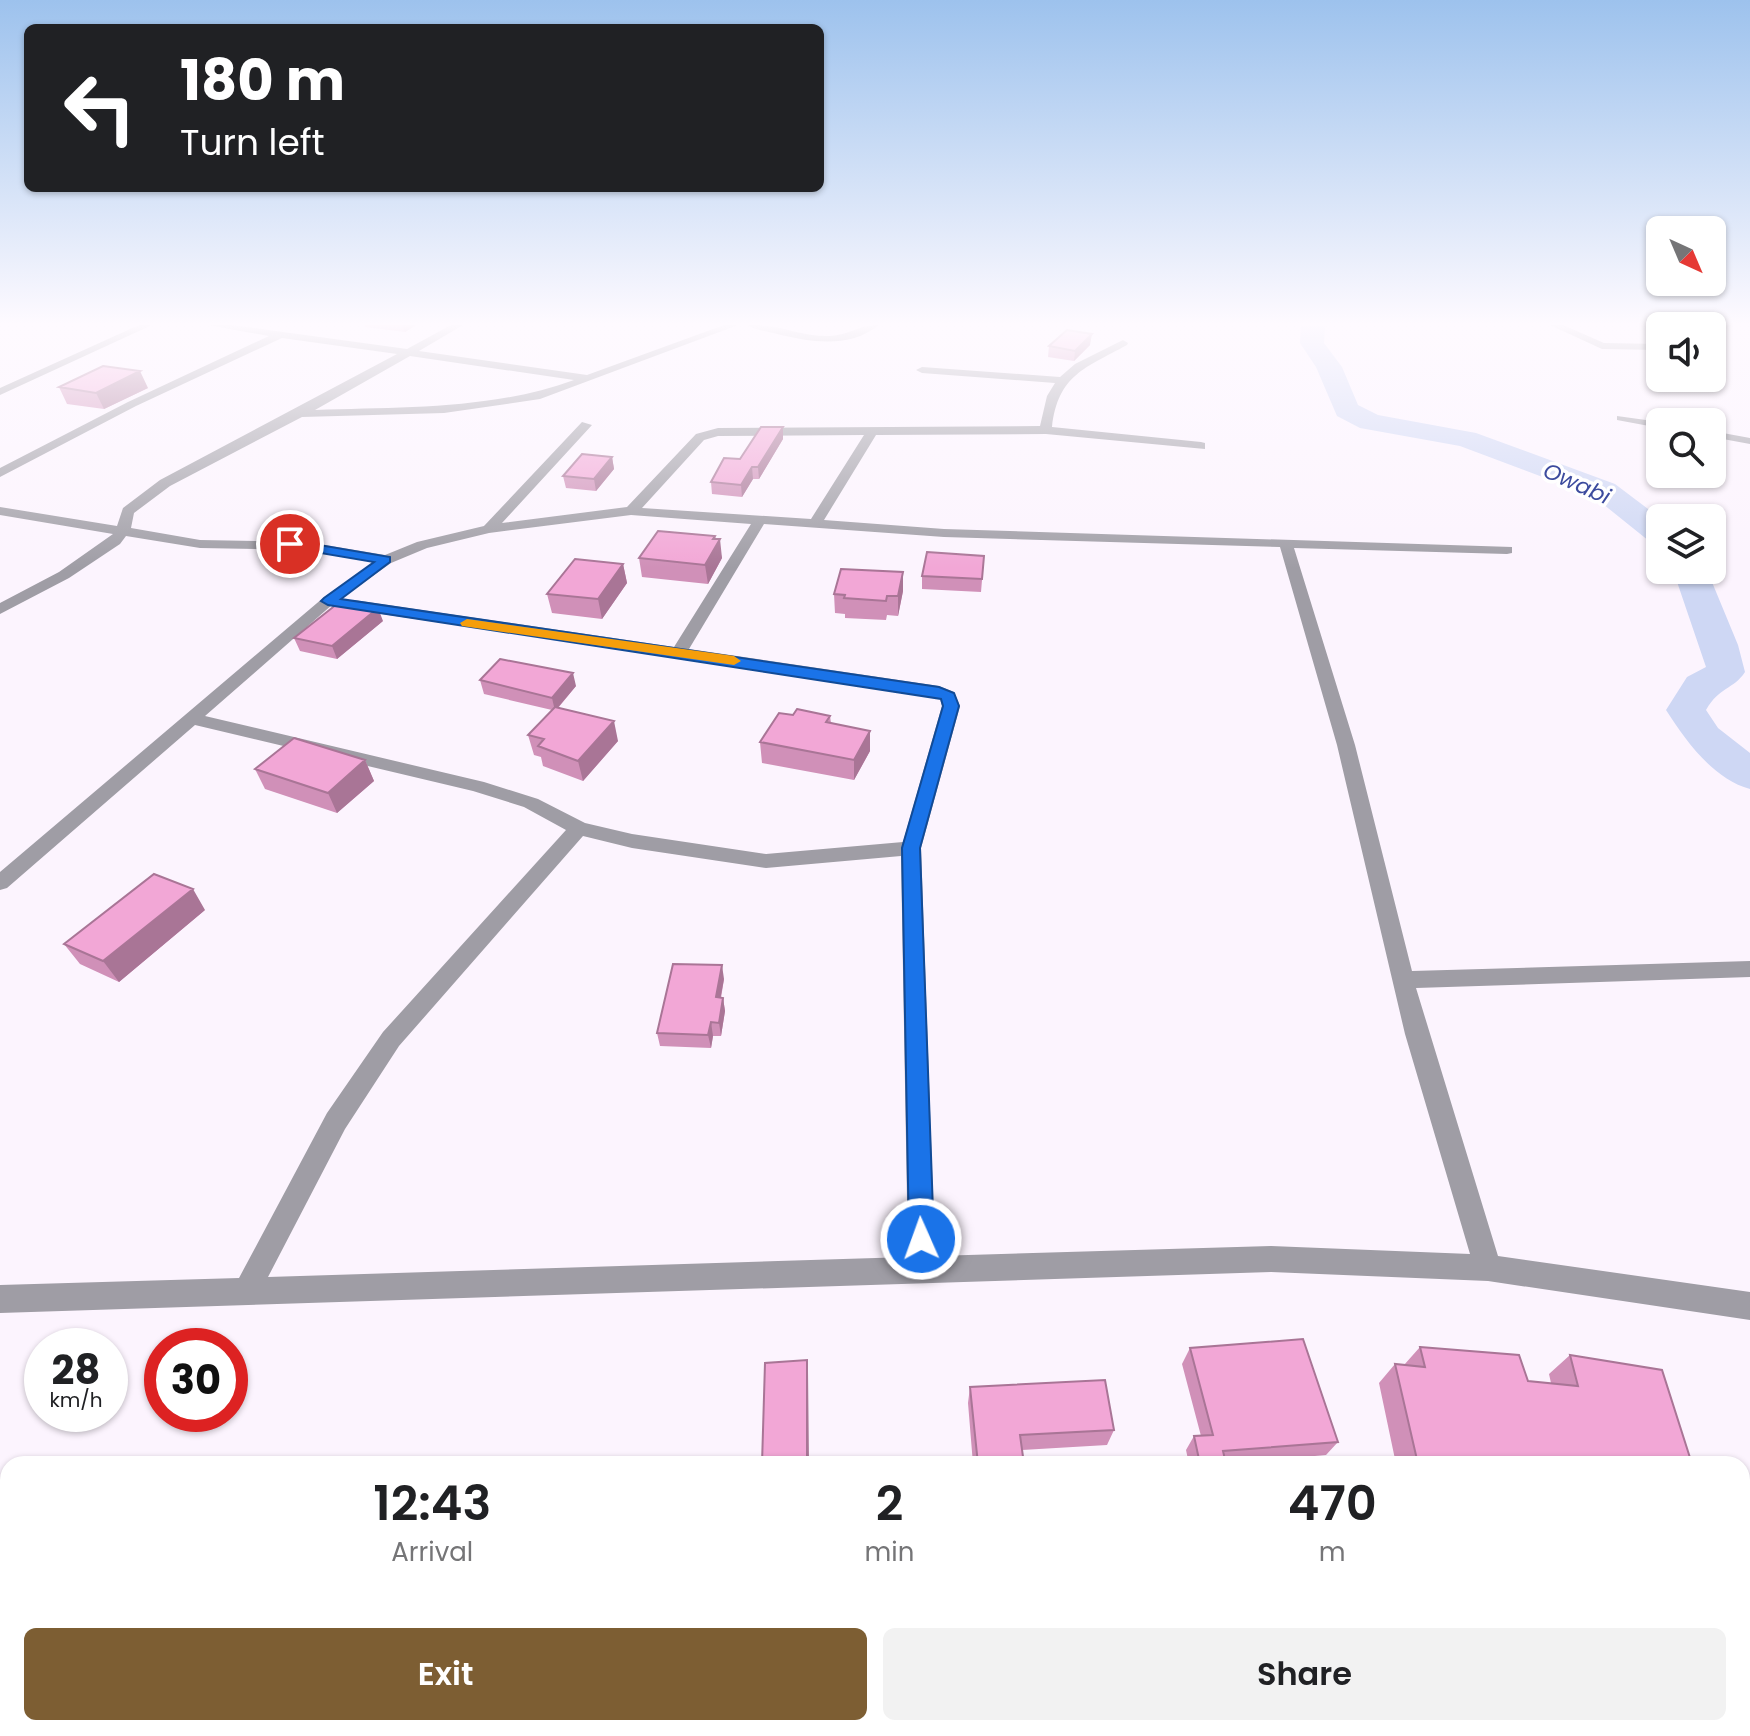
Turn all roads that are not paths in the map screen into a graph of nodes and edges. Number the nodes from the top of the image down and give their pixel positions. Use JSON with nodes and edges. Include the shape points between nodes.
{"nodes":[{"id":1,"x":128,"y":406,"type":"edge"},
{"id":2,"x":313,"y":406,"type":"edge"},
{"id":3,"x":485,"y":406,"type":"edge"},
{"id":4,"x":1047,"y":406,"type":"edge"},
{"id":5,"x":299,"y":414,"type":"junction"},
{"id":6,"x":1620,"y":418,"type":"dead end"},
{"id":7,"x":1646,"y":423,"type":"edge"},
{"id":8,"x":586,"y":425,"type":"dead end"},
{"id":9,"x":1046,"y":430,"type":"junction"},
{"id":10,"x":872,"y":431,"type":"junction"},
{"id":11,"x":1726,"y":437,"type":"edge"},
{"id":12,"x":1750,"y":441,"type":"edge"},
{"id":13,"x":1201,"y":446,"type":"dead end"},
{"id":14,"x":0,"y":473,"type":"edge"},
{"id":15,"x":0,"y":511,"type":"edge"},
{"id":16,"x":631,"y":511,"type":"junction"},
{"id":17,"x":759,"y":522,"type":"junction"},
{"id":18,"x":814,"y":525,"type":"junction"},
{"id":19,"x":489,"y":529,"type":"junction"},
{"id":20,"x":123,"y":531,"type":"junction"},
{"id":21,"x":1286,"y":545,"type":"junction"},
{"id":22,"x":1507,"y":550,"type":"dead end"},
{"id":23,"x":386,"y":560,"type":"junction"},
{"id":24,"x":328,"y":601,"type":"junction"},
{"id":25,"x":0,"y":609,"type":"edge"},
{"id":26,"x":679,"y":652,"type":"junction"},
{"id":27,"x":193,"y":719,"type":"junction"},
{"id":28,"x":579,"y":828,"type":"junction"},
{"id":29,"x":911,"y":848,"type":"junction"},
{"id":30,"x":0,"y":883,"type":"edge"},
{"id":31,"x":1750,"y":969,"type":"edge"},
{"id":32,"x":1403,"y":980,"type":"junction"},
{"id":33,"x":922,"y":1268,"type":"junction"},
{"id":34,"x":1488,"y":1268,"type":"junction"},
{"id":35,"x":246,"y":1292,"type":"junction"},
{"id":36,"x":0,"y":1299,"type":"edge"},
{"id":37,"x":1750,"y":1306,"type":"edge"}],
"edges":[{"from":1,"to":14,"type":"street"},
{"from":2,"to":5,"type":"street"},
{"from":3,"to":5,"type":"street"},
{"from":4,"to":9,"type":"street"},
{"from":5,"to":20,"type":"street","via":[[137,500]]},
{"from":6,"to":7,"type":"lane"},
{"from":8,"to":19,"type":"street"},
{"from":9,"to":10,"type":"street"},
{"from":9,"to":13,"type":"street"},
{"from":10,"to":16,"type":"street","via":[[707,434]]},
{"from":10,"to":18,"type":"street"},
{"from":11,"to":12,"type":"lane"},
{"from":15,"to":20,"type":"street"},
{"from":16,"to":17,"type":"street"},
{"from":16,"to":19,"type":"street"},
{"from":17,"to":18,"type":"street"},
{"from":17,"to":26,"type":"street"},
{"from":18,"to":21,"type":"street"},
{"from":19,"to":23,"type":"street"},
{"from":20,"to":23,"type":"street","via":[[200,544],[307,546]]},
{"from":20,"to":25,"type":"street","via":[[64,575]]},
{"from":21,"to":22,"type":"street"},
{"from":21,"to":32,"type":"street","via":[[1346,745]]},
{"from":23,"to":24,"type":"street"},
{"from":24,"to":26,"type":"street"},
{"from":24,"to":27,"type":"street"},
{"from":26,"to":29,"type":"street","via":[[948,696],[951,706]]},
{"from":27,"to":28,"type":"street","via":[[477,786],[531,803]]},
{"from":27,"to":30,"type":"street"},
{"from":28,"to":29,"type":"street","via":[[766,861]]},
{"from":28,"to":35,"type":"street","via":[[391,1039],[336,1121]]},
{"from":29,"to":33,"type":"street"},
{"from":31,"to":32,"type":"street"},
{"from":32,"to":34,"type":"street"},
{"from":33,"to":34,"type":"street","via":[[1271,1259]]},
{"from":33,"to":35,"type":"street"},
{"from":34,"to":37,"type":"street"},
{"from":35,"to":36,"type":"street"}]}
